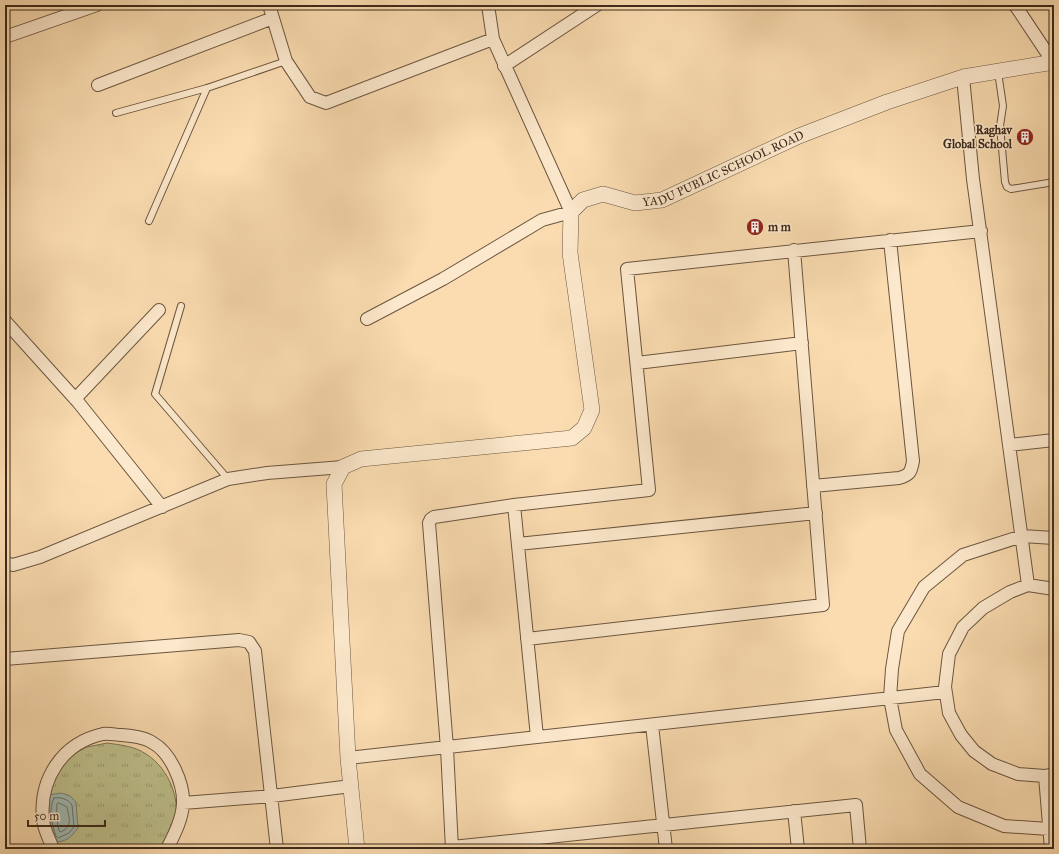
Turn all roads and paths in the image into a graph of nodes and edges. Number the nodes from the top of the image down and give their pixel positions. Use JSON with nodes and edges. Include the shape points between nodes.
{"nodes":[{"id":1,"x":97,"y":5,"type":"edge"},
{"id":2,"x":269,"y":5,"type":"edge"},
{"id":3,"x":488,"y":5,"type":"edge"},
{"id":4,"x":597,"y":5,"type":"edge"},
{"id":5,"x":1015,"y":5,"type":"edge"},
{"id":6,"x":273,"y":18,"type":"junction"},
{"id":7,"x":5,"y":37,"type":"edge"},
{"id":8,"x":493,"y":39,"type":"junction"},
{"id":9,"x":286,"y":61,"type":"junction"},
{"id":10,"x":1053,"y":62,"type":"edge"},
{"id":11,"x":504,"y":66,"type":"junction"},
{"id":12,"x":998,"y":71,"type":"junction"},
{"id":13,"x":963,"y":77,"type":"junction"},
{"id":14,"x":98,"y":85,"type":"dead end"},
{"id":15,"x":207,"y":88,"type":"junction"},
{"id":16,"x":116,"y":113,"type":"dead end"},
{"id":17,"x":1054,"y":182,"type":"edge"},
{"id":18,"x":571,"y":212,"type":"junction"},
{"id":19,"x":149,"y":221,"type":"dead end"},
{"id":20,"x":980,"y":231,"type":"junction"},
{"id":21,"x":890,"y":240,"type":"junction"},
{"id":22,"x":794,"y":250,"type":"junction"},
{"id":23,"x":181,"y":306,"type":"dead end"},
{"id":24,"x":159,"y":310,"type":"dead end"},
{"id":25,"x":367,"y":319,"type":"dead end"},
{"id":26,"x":5,"y":321,"type":"edge"},
{"id":27,"x":802,"y":343,"type":"junction"},
{"id":28,"x":637,"y":363,"type":"junction"},
{"id":29,"x":75,"y":399,"type":"junction"},
{"id":30,"x":1054,"y":440,"type":"edge"},
{"id":31,"x":1009,"y":445,"type":"junction"},
{"id":32,"x":343,"y":467,"type":"junction"},
{"id":33,"x":228,"y":479,"type":"junction"},
{"id":34,"x":813,"y":486,"type":"junction"},
{"id":35,"x":514,"y":505,"type":"junction"},
{"id":36,"x":162,"y":507,"type":"junction"},
{"id":37,"x":816,"y":513,"type":"junction"},
{"id":38,"x":1022,"y":536,"type":"junction"},
{"id":39,"x":1054,"y":538,"type":"edge"},
{"id":40,"x":518,"y":544,"type":"junction"},
{"id":41,"x":8,"y":565,"type":"edge"},
{"id":42,"x":1028,"y":586,"type":"junction"},
{"id":43,"x":1054,"y":589,"type":"edge"},
{"id":44,"x":527,"y":639,"type":"junction"},
{"id":45,"x":5,"y":659,"type":"edge"},
{"id":46,"x":945,"y":692,"type":"junction"},
{"id":47,"x":890,"y":698,"type":"junction"},
{"id":48,"x":652,"y":725,"type":"junction"},
{"id":49,"x":537,"y":737,"type":"junction"},
{"id":50,"x":447,"y":748,"type":"junction"},
{"id":51,"x":348,"y":758,"type":"junction"},
{"id":52,"x":1049,"y":775,"type":"edge"},
{"id":53,"x":350,"y":786,"type":"junction"},
{"id":54,"x":272,"y":796,"type":"junction"},
{"id":55,"x":183,"y":803,"type":"junction"},
{"id":56,"x":794,"y":811,"type":"junction"},
{"id":57,"x":664,"y":825,"type":"junction"},
{"id":58,"x":1052,"y":828,"type":"edge"},
{"id":59,"x":541,"y":843,"type":"edge"},
{"id":60,"x":452,"y":848,"type":"edge"},
{"id":61,"x":53,"y":849,"type":"edge"},
{"id":62,"x":166,"y":849,"type":"edge"},
{"id":63,"x":277,"y":849,"type":"edge"},
{"id":64,"x":357,"y":849,"type":"edge"},
{"id":65,"x":666,"y":849,"type":"edge"},
{"id":66,"x":798,"y":849,"type":"edge"},
{"id":67,"x":860,"y":849,"type":"edge"},
{"id":68,"x":1051,"y":849,"type":"edge"}],
"edges":[{"from":1,"to":7,"type":"street"},
{"from":2,"to":6,"type":"street"},
{"from":3,"to":8,"type":"street"},
{"from":4,"to":11,"type":"street"},
{"from":5,"to":10,"type":"street"},
{"from":6,"to":9,"type":"street"},
{"from":6,"to":14,"type":"street"},
{"from":8,"to":9,"type":"street","via":[[326,103],[310,97]]},
{"from":8,"to":11,"type":"street"},
{"from":9,"to":15,"type":"lane"},
{"from":10,"to":12,"type":"street","name":"YADU PUBLIC SCHOOL ROAD"},
{"from":11,"to":18,"type":"street"},
{"from":12,"to":13,"type":"street","name":"YADU PUBLIC SCHOOL ROAD"},
{"from":12,"to":17,"type":"lane","via":[[1003,106],[1000,126],[1005,182],[1010,189]]},
{"from":13,"to":18,"type":"street","name":"YADU PUBLIC SCHOOL ROAD","via":[[887,102],[799,136],[662,200],[634,204],[603,194],[583,200]]},
{"from":13,"to":20,"type":"street"},
{"from":15,"to":16,"type":"lane"},
{"from":15,"to":19,"type":"lane"},
{"from":18,"to":25,"type":"street","name":"YADU PUBLIC SCHOOL ROAD","via":[[542,220],[443,279]]},
{"from":18,"to":32,"type":"street","via":[[570,253],[592,410],[584,428],[572,438],[361,459]]},
{"from":20,"to":21,"type":"street"},
{"from":20,"to":31,"type":"street"},
{"from":21,"to":22,"type":"street"},
{"from":21,"to":34,"type":"street","via":[[913,461],[911,470],[906,476],[899,478]]},
{"from":22,"to":27,"type":"street"},
{"from":22,"to":28,"type":"street","via":[[628,269]]},
{"from":23,"to":33,"type":"lane","via":[[155,394]]},
{"from":24,"to":29,"type":"street"},
{"from":26,"to":29,"type":"street"},
{"from":27,"to":28,"type":"street"},
{"from":27,"to":34,"type":"street"},
{"from":28,"to":35,"type":"street","via":[[649,490]]},
{"from":29,"to":36,"type":"street"},
{"from":30,"to":31,"type":"street"},
{"from":31,"to":38,"type":"street"},
{"from":32,"to":33,"type":"street"},
{"from":32,"to":51,"type":"street","via":[[334,484]]},
{"from":33,"to":36,"type":"street"},
{"from":34,"to":37,"type":"street"},
{"from":35,"to":40,"type":"street"},
{"from":35,"to":50,"type":"street","via":[[434,517],[429,523]]},
{"from":36,"to":41,"type":"street","via":[[40,557]]},
{"from":37,"to":40,"type":"street"},
{"from":37,"to":44,"type":"street","via":[[823,605]]},
{"from":38,"to":39,"type":"street"},
{"from":38,"to":42,"type":"street"},
{"from":38,"to":47,"type":"street","via":[[963,555],[924,587],[898,631]]},
{"from":40,"to":44,"type":"street"},
{"from":42,"to":43,"type":"street"},
{"from":42,"to":46,"type":"street","via":[[1010,592],[983,608],[963,627],[949,654]]},
{"from":44,"to":49,"type":"street"},
{"from":45,"to":54,"type":"street","via":[[239,640],[250,642],[255,651]]},
{"from":46,"to":47,"type":"street"},
{"from":46,"to":52,"type":"street","via":[[949,713],[960,735],[974,751],[992,764],[1018,774]]},
{"from":47,"to":48,"type":"street"},
{"from":47,"to":58,"type":"street","via":[[896,730],[920,774],[958,807],[1004,826]]},
{"from":48,"to":49,"type":"street"},
{"from":48,"to":57,"type":"street"},
{"from":49,"to":50,"type":"street"},
{"from":50,"to":51,"type":"street"},
{"from":50,"to":60,"type":"street"},
{"from":51,"to":53,"type":"street"},
{"from":52,"to":58,"type":"street"},
{"from":53,"to":54,"type":"street"},
{"from":53,"to":64,"type":"street"},
{"from":54,"to":55,"type":"street"},
{"from":54,"to":63,"type":"street"},
{"from":55,"to":61,"type":"street","via":[[179,778],[169,757],[153,743],[133,736],[104,734],[81,742],[64,754],[51,772],[44,793],[43,821]]},
{"from":55,"to":62,"type":"street","via":[[176,831]]},
{"from":56,"to":57,"type":"street"},
{"from":56,"to":66,"type":"street"},
{"from":56,"to":67,"type":"street","via":[[856,804]]},
{"from":57,"to":59,"type":"street"},
{"from":57,"to":65,"type":"street"},
{"from":58,"to":68,"type":"street"},
{"from":59,"to":60,"type":"street"}]}
